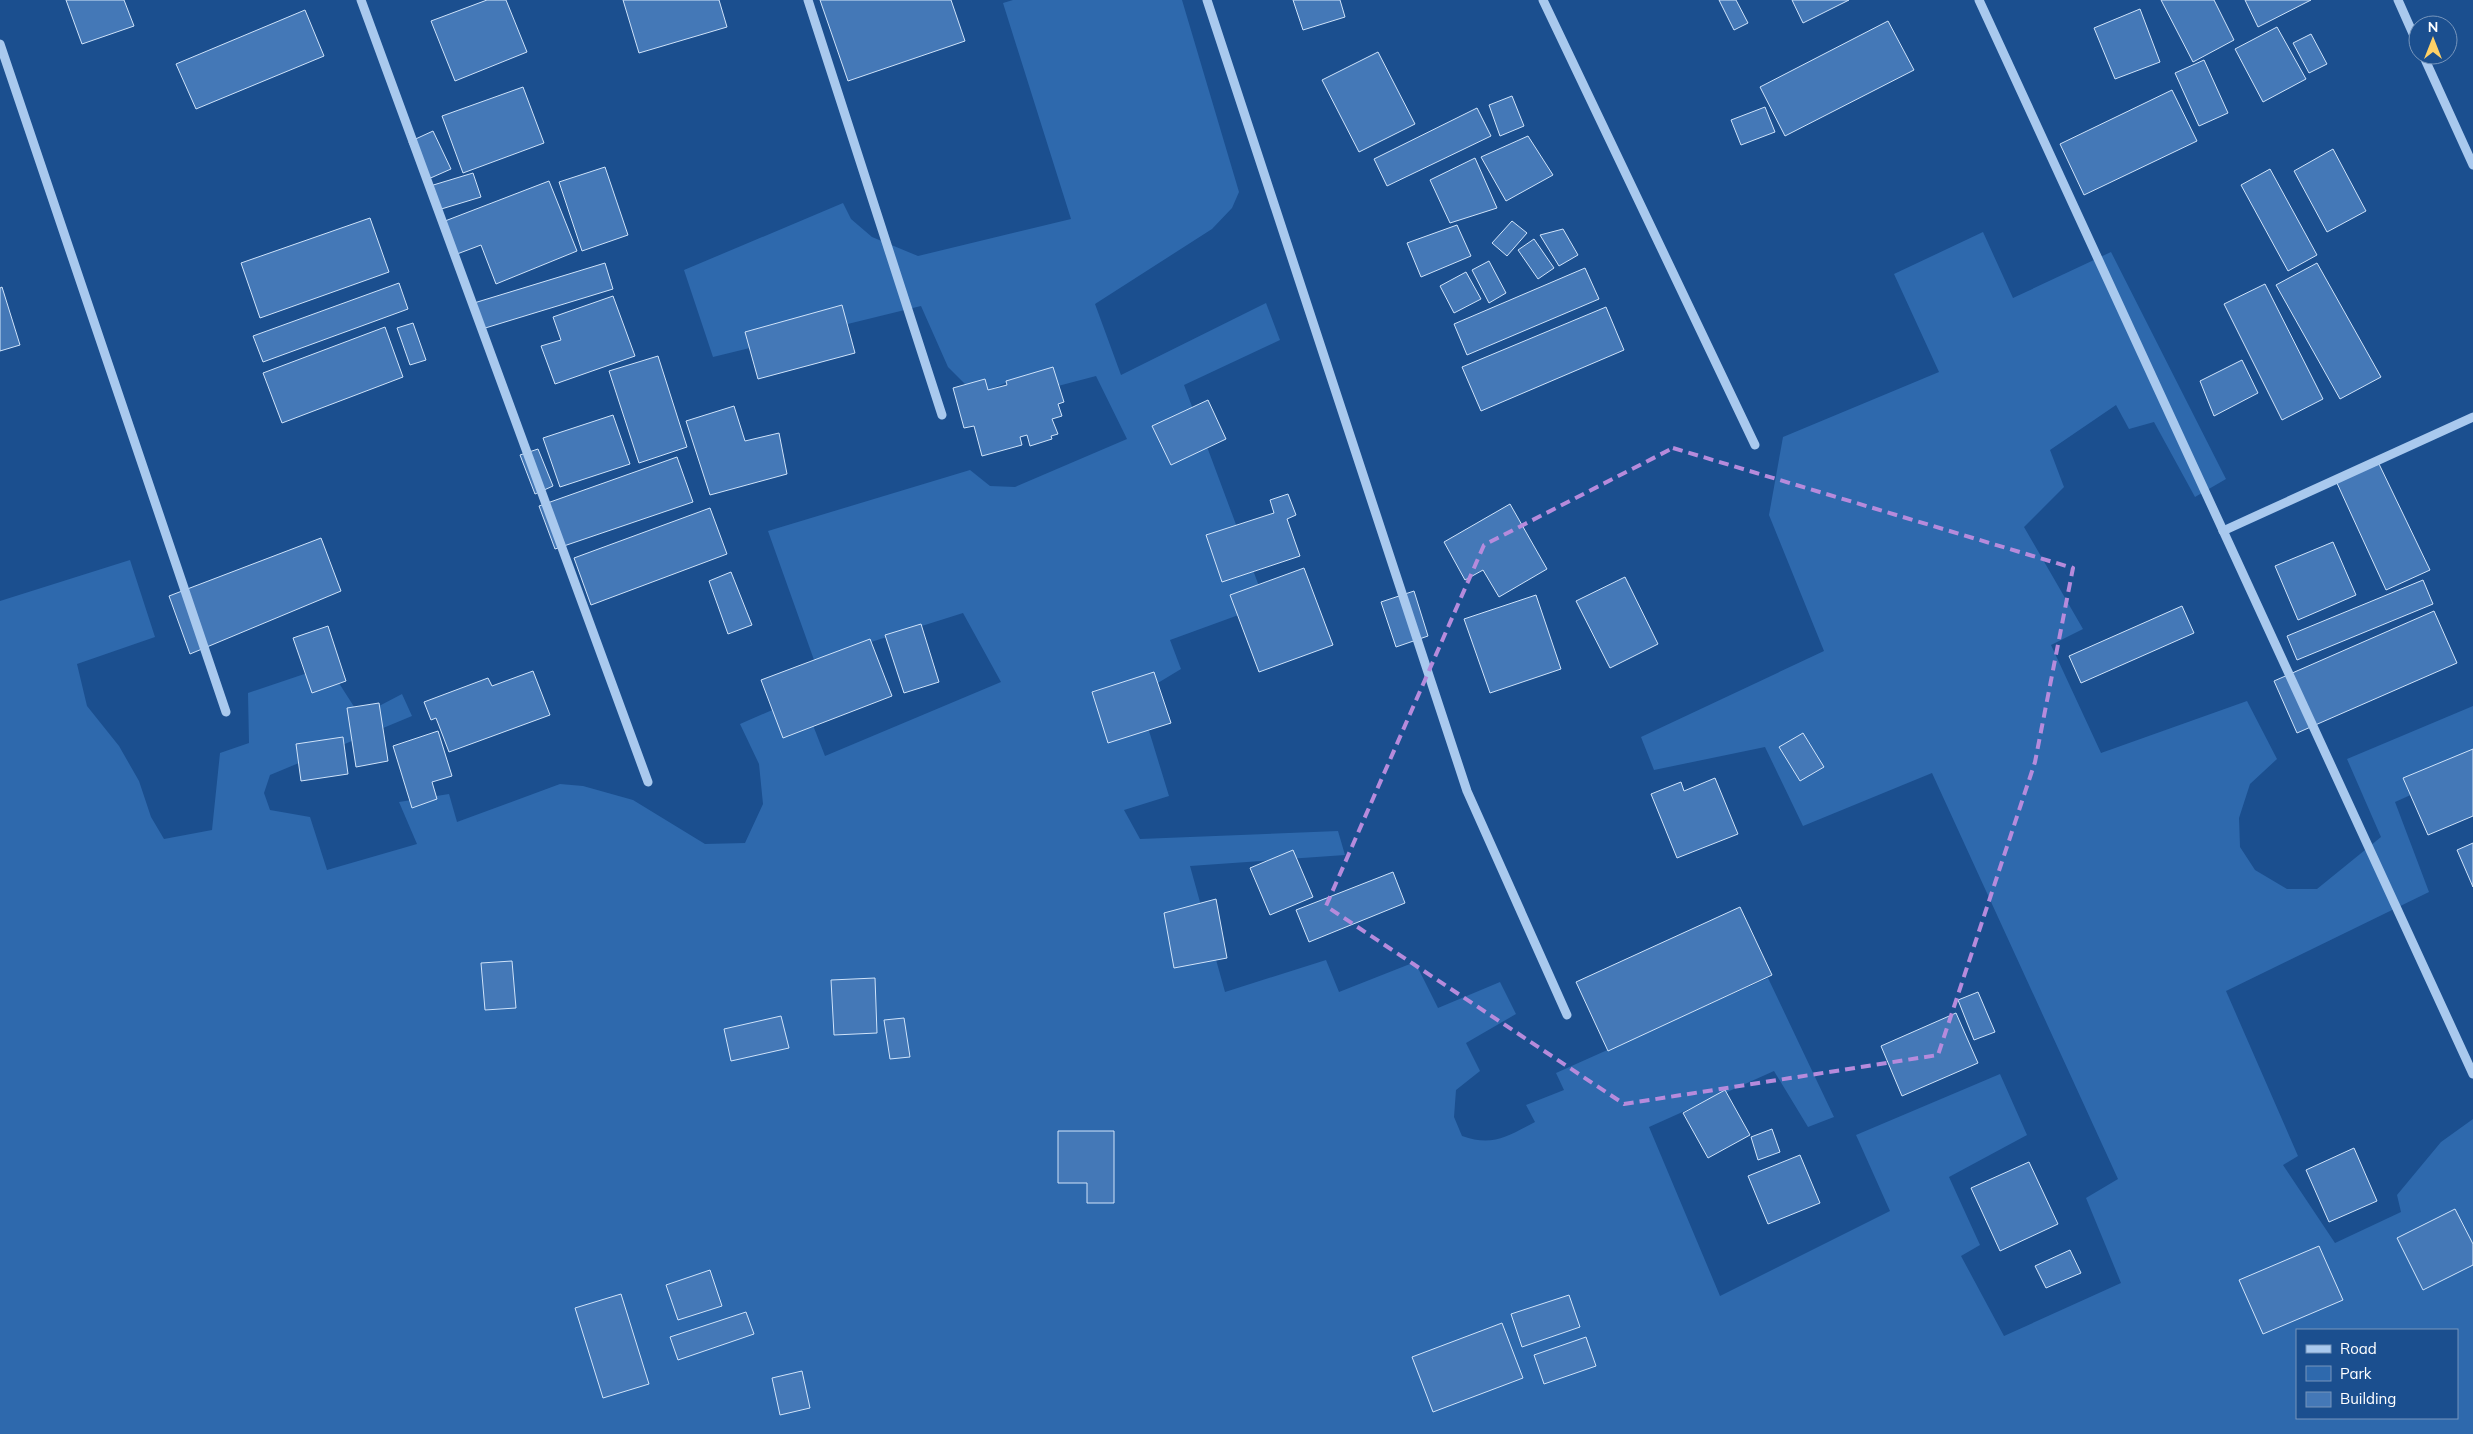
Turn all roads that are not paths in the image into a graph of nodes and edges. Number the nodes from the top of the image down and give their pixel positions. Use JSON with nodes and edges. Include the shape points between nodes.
{"nodes":[{"id":1,"x":361,"y":0,"type":"edge"},
{"id":2,"x":808,"y":0,"type":"edge"},
{"id":3,"x":1207,"y":0,"type":"edge"},
{"id":4,"x":1543,"y":0,"type":"edge"},
{"id":5,"x":1979,"y":0,"type":"edge"},
{"id":6,"x":2398,"y":0,"type":"edge"},
{"id":7,"x":2408,"y":22,"type":"edge"},
{"id":8,"x":0,"y":44,"type":"edge"},
{"id":9,"x":2428,"y":65,"type":"edge"},
{"id":10,"x":2473,"y":165,"type":"edge"},
{"id":11,"x":942,"y":415,"type":"dead end"},
{"id":12,"x":2473,"y":417,"type":"edge"},
{"id":13,"x":1755,"y":445,"type":"dead end"},
{"id":14,"x":2223,"y":531,"type":"junction"},
{"id":15,"x":226,"y":712,"type":"dead end"},
{"id":16,"x":648,"y":782,"type":"dead end"},
{"id":17,"x":1567,"y":1015,"type":"dead end"},
{"id":18,"x":2473,"y":1074,"type":"edge"}],
"edges":[{"from":1,"to":16,"type":"street"},
{"from":2,"to":11,"type":"street"},
{"from":3,"to":17,"type":"street","via":[[1467,791]]},
{"from":4,"to":13,"type":"street"},
{"from":5,"to":14,"type":"street"},
{"from":6,"to":7,"type":"street"},
{"from":8,"to":15,"type":"street"},
{"from":9,"to":10,"type":"street"},
{"from":12,"to":14,"type":"street"},
{"from":14,"to":18,"type":"street"}]}
